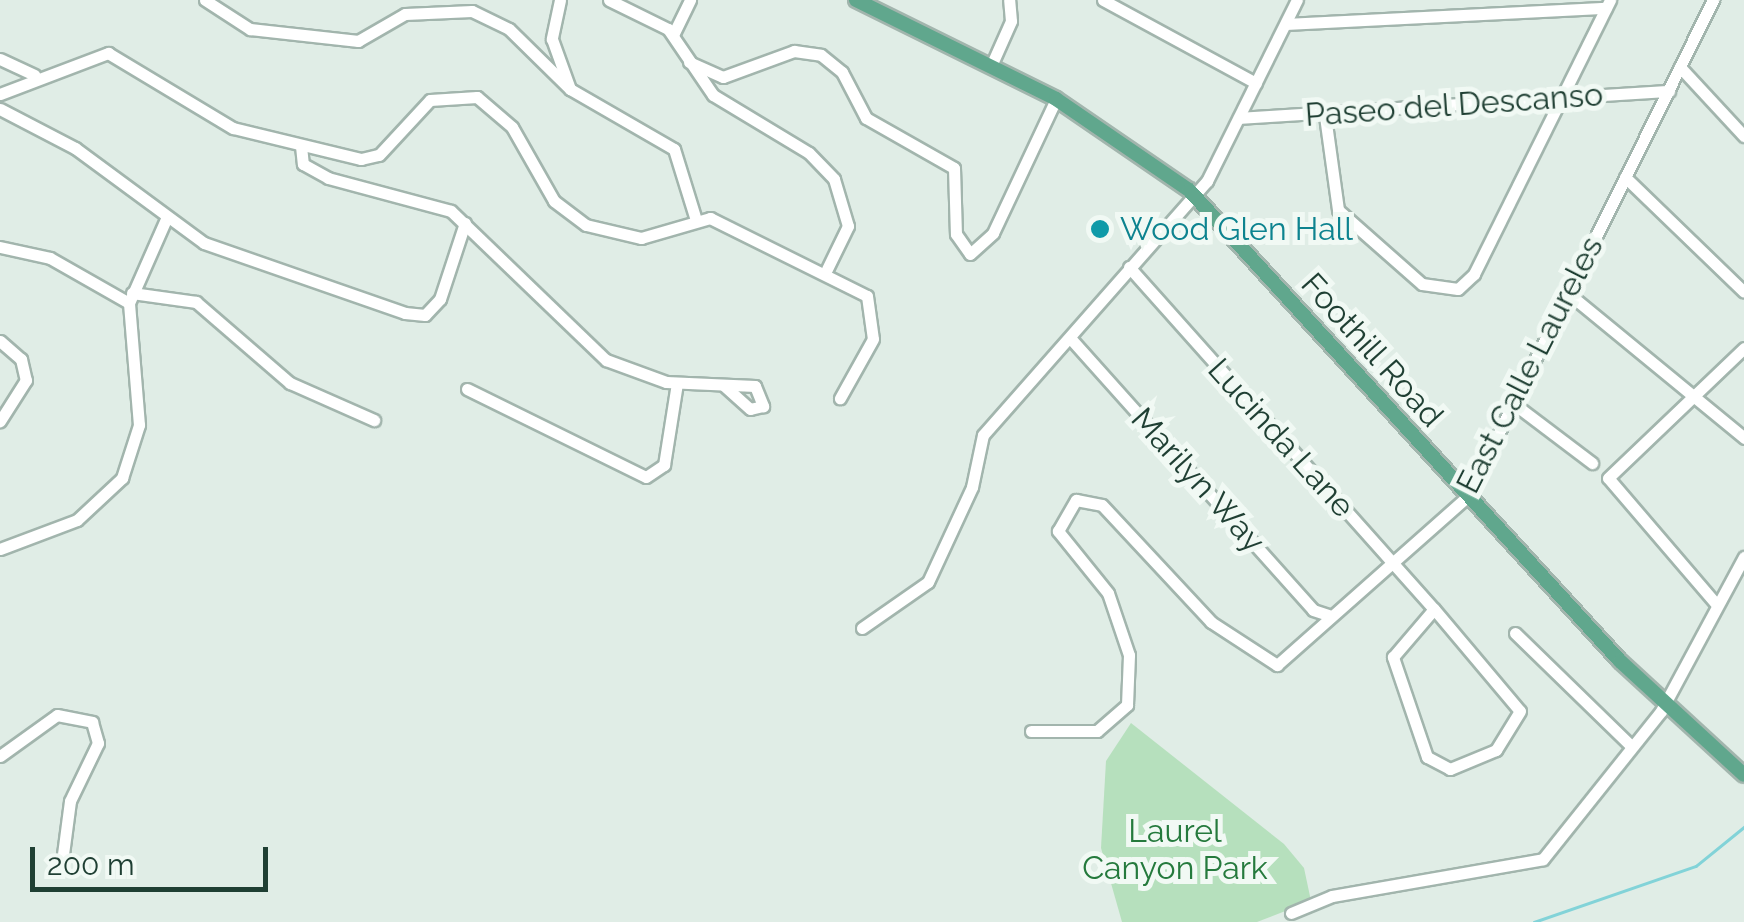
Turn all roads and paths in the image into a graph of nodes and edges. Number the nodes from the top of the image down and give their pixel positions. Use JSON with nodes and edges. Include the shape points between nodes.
{"nodes":[{"id":1,"x":205,"y":0,"type":"edge"},
{"id":2,"x":560,"y":0,"type":"edge"},
{"id":3,"x":610,"y":0,"type":"edge"},
{"id":4,"x":690,"y":0,"type":"edge"},
{"id":5,"x":856,"y":0,"type":"edge"},
{"id":6,"x":1009,"y":0,"type":"edge"},
{"id":7,"x":1103,"y":0,"type":"edge"},
{"id":8,"x":1298,"y":0,"type":"edge"},
{"id":9,"x":1712,"y":0,"type":"edge"},
{"id":10,"x":1608,"y":4,"type":"edge"},
{"id":11,"x":1286,"y":24,"type":"junction"},
{"id":12,"x":673,"y":35,"type":"junction"},
{"id":13,"x":0,"y":58,"type":"edge"},
{"id":14,"x":689,"y":62,"type":"junction"},
{"id":15,"x":991,"y":66,"type":"junction"},
{"id":16,"x":1680,"y":67,"type":"junction"},
{"id":17,"x":34,"y":75,"type":"junction"},
{"id":18,"x":1256,"y":83,"type":"junction"},
{"id":19,"x":570,"y":89,"type":"junction"},
{"id":20,"x":1668,"y":91,"type":"junction"},
{"id":21,"x":0,"y":94,"type":"edge"},
{"id":22,"x":1562,"y":96,"type":"junction"},
{"id":23,"x":1056,"y":100,"type":"junction"},
{"id":24,"x":0,"y":109,"type":"edge"},
{"id":25,"x":1325,"y":116,"type":"junction"},
{"id":26,"x":1238,"y":118,"type":"junction"},
{"id":27,"x":1744,"y":136,"type":"edge"},
{"id":28,"x":302,"y":146,"type":"junction"},
{"id":29,"x":1625,"y":177,"type":"junction"},
{"id":30,"x":1196,"y":196,"type":"junction"},
{"id":31,"x":695,"y":217,"type":"junction"},
{"id":32,"x":167,"y":218,"type":"junction"},
{"id":33,"x":465,"y":223,"type":"junction"},
{"id":34,"x":0,"y":247,"type":"edge"},
{"id":35,"x":1128,"y":267,"type":"junction"},
{"id":36,"x":827,"y":269,"type":"junction"},
{"id":37,"x":1744,"y":292,"type":"edge"},
{"id":38,"x":1569,"y":294,"type":"junction"},
{"id":39,"x":130,"y":298,"type":"junction"},
{"id":40,"x":1071,"y":339,"type":"junction"},
{"id":41,"x":0,"y":342,"type":"edge"},
{"id":42,"x":1744,"y":348,"type":"edge"},
{"id":43,"x":677,"y":383,"type":"junction"},
{"id":44,"x":723,"y":385,"type":"dead end"},
{"id":45,"x":467,"y":388,"type":"dead end"},
{"id":46,"x":1698,"y":396,"type":"junction"},
{"id":47,"x":840,"y":398,"type":"dead end"},
{"id":48,"x":1514,"y":404,"type":"junction"},
{"id":49,"x":374,"y":420,"type":"dead end"},
{"id":50,"x":0,"y":421,"type":"edge"},
{"id":51,"x":1744,"y":438,"type":"edge"},
{"id":52,"x":1592,"y":463,"type":"dead end"},
{"id":53,"x":1467,"y":497,"type":"junction"},
{"id":54,"x":0,"y":550,"type":"edge"},
{"id":55,"x":1744,"y":557,"type":"edge"},
{"id":56,"x":1392,"y":562,"type":"junction"},
{"id":57,"x":1717,"y":605,"type":"junction"},
{"id":58,"x":1434,"y":609,"type":"junction"},
{"id":59,"x":1328,"y":615,"type":"junction"},
{"id":60,"x":862,"y":628,"type":"dead end"},
{"id":61,"x":1514,"y":633,"type":"dead end"},
{"id":62,"x":1664,"y":704,"type":"junction"},
{"id":63,"x":1031,"y":732,"type":"dead end"},
{"id":64,"x":1632,"y":746,"type":"junction"},
{"id":65,"x":0,"y":756,"type":"edge"},
{"id":66,"x":1744,"y":775,"type":"edge"},
{"id":67,"x":62,"y":862,"type":"dead end"},
{"id":68,"x":1291,"y":913,"type":"dead end"}],
"edges":[{"from":1,"to":19,"type":"street","via":[[250,29],[358,41],[405,14],[472,11],[509,29]]},
{"from":2,"to":19,"type":"street","via":[[552,39]]},
{"from":3,"to":12,"type":"street"},
{"from":4,"to":12,"type":"street"},
{"from":5,"to":15,"type":"main road","name":"Foothill Road"},
{"from":6,"to":15,"type":"street","via":[[1011,21]]},
{"from":7,"to":18,"type":"street"},
{"from":8,"to":11,"type":"street"},
{"from":9,"to":16,"type":"street","name":"East Calle Laureles"},
{"from":10,"to":11,"type":"street"},
{"from":10,"to":22,"type":"street"},
{"from":11,"to":18,"type":"street"},
{"from":12,"to":14,"type":"street"},
{"from":13,"to":17,"type":"street"},
{"from":14,"to":23,"type":"street","via":[[723,77],[799,50],[821,55],[842,72],[866,118],[954,168],[956,234],[970,254],[993,233]]},
{"from":14,"to":36,"type":"street","via":[[724,105],[809,153],[840,188],[848,226]]},
{"from":15,"to":23,"type":"main road","name":"Foothill Road"},
{"from":16,"to":20,"type":"street","name":"East Calle Laureles"},
{"from":16,"to":27,"type":"street"},
{"from":17,"to":21,"type":"street"},
{"from":17,"to":28,"type":"street","via":[[118,56],[218,121]]},
{"from":18,"to":26,"type":"street"},
{"from":19,"to":31,"type":"street","via":[[674,149]]},
{"from":20,"to":22,"type":"street","name":"Paseo del Descanso"},
{"from":20,"to":29,"type":"street","name":"East Calle Laureles"},
{"from":22,"to":25,"type":"street","name":"Paseo del Descanso"},
{"from":22,"to":25,"type":"street","via":[[1474,274],[1450,291],[1422,284],[1338,210]]},
{"from":23,"to":30,"type":"main road","name":"Foothill Road"},
{"from":24,"to":32,"type":"street","via":[[75,148]]},
{"from":25,"to":26,"type":"street","name":"Paseo del Descanso"},
{"from":26,"to":30,"type":"street"},
{"from":28,"to":31,"type":"street","via":[[375,157],[418,107],[469,94],[499,110],[545,190],[586,225],[641,238]]},
{"from":28,"to":33,"type":"street","via":[[303,164],[328,178],[427,200]]},
{"from":29,"to":37,"type":"street"},
{"from":29,"to":38,"type":"street","name":"East Calle Laureles"},
{"from":30,"to":35,"type":"street"},
{"from":30,"to":53,"type":"main road","name":"Foothill Road"},
{"from":31,"to":36,"type":"street"},
{"from":32,"to":33,"type":"street","via":[[224,253],[420,316],[442,294]]},
{"from":32,"to":39,"type":"street"},
{"from":33,"to":43,"type":"street","via":[[588,348]]},
{"from":34,"to":39,"type":"street","via":[[50,258]]},
{"from":35,"to":40,"type":"street"},
{"from":35,"to":56,"type":"street","name":"Lucinda Lane"},
{"from":36,"to":47,"type":"street","via":[[875,308],[872,339]]},
{"from":38,"to":46,"type":"street"},
{"from":38,"to":48,"type":"street","name":"East Calle Laureles"},
{"from":39,"to":49,"type":"street","via":[[196,302],[290,383]]},
{"from":39,"to":54,"type":"street","via":[[139,425],[122,478],[77,520]]},
{"from":40,"to":59,"type":"street","name":"Marilyn Way","via":[[1313,610]]},
{"from":40,"to":60,"type":"street","via":[[983,435],[972,487],[928,582]]},
{"from":41,"to":50,"type":"street","via":[[22,359],[26,380]]},
{"from":42,"to":46,"type":"street"},
{"from":43,"to":44,"type":"street"},
{"from":43,"to":45,"type":"street","via":[[666,460],[646,477]]},
{"from":46,"to":51,"type":"street"},
{"from":46,"to":57,"type":"street","via":[[1612,470],[1611,484]]},
{"from":48,"to":52,"type":"street"},
{"from":48,"to":53,"type":"street","name":"East Calle Laureles"},
{"from":53,"to":56,"type":"street","name":"East Calle Laureles"},
{"from":53,"to":62,"type":"main road","name":"Foothill Road"},
{"from":55,"to":57,"type":"street"},
{"from":56,"to":58,"type":"street","name":"Lucinda Lane"},
{"from":56,"to":59,"type":"street","name":"East Calle Laureles"},
{"from":57,"to":62,"type":"street"},
{"from":58,"to":58,"type":"street","name":"Lucinda Lane","via":[[1520,711],[1496,750],[1450,769],[1427,757],[1393,657]]},
{"from":59,"to":63,"type":"street","name":"East Calle Laureles","via":[[1277,664],[1212,622],[1102,505],[1076,500],[1058,531],[1108,593],[1129,654],[1127,705],[1096,731]]},
{"from":61,"to":64,"type":"street"},
{"from":62,"to":64,"type":"street"},
{"from":62,"to":66,"type":"main road","name":"Foothill Road"},
{"from":64,"to":68,"type":"street","via":[[1536,864],[1329,897]]},
{"from":65,"to":67,"type":"street","via":[[57,716],[92,722],[98,743],[70,801]]}]}
